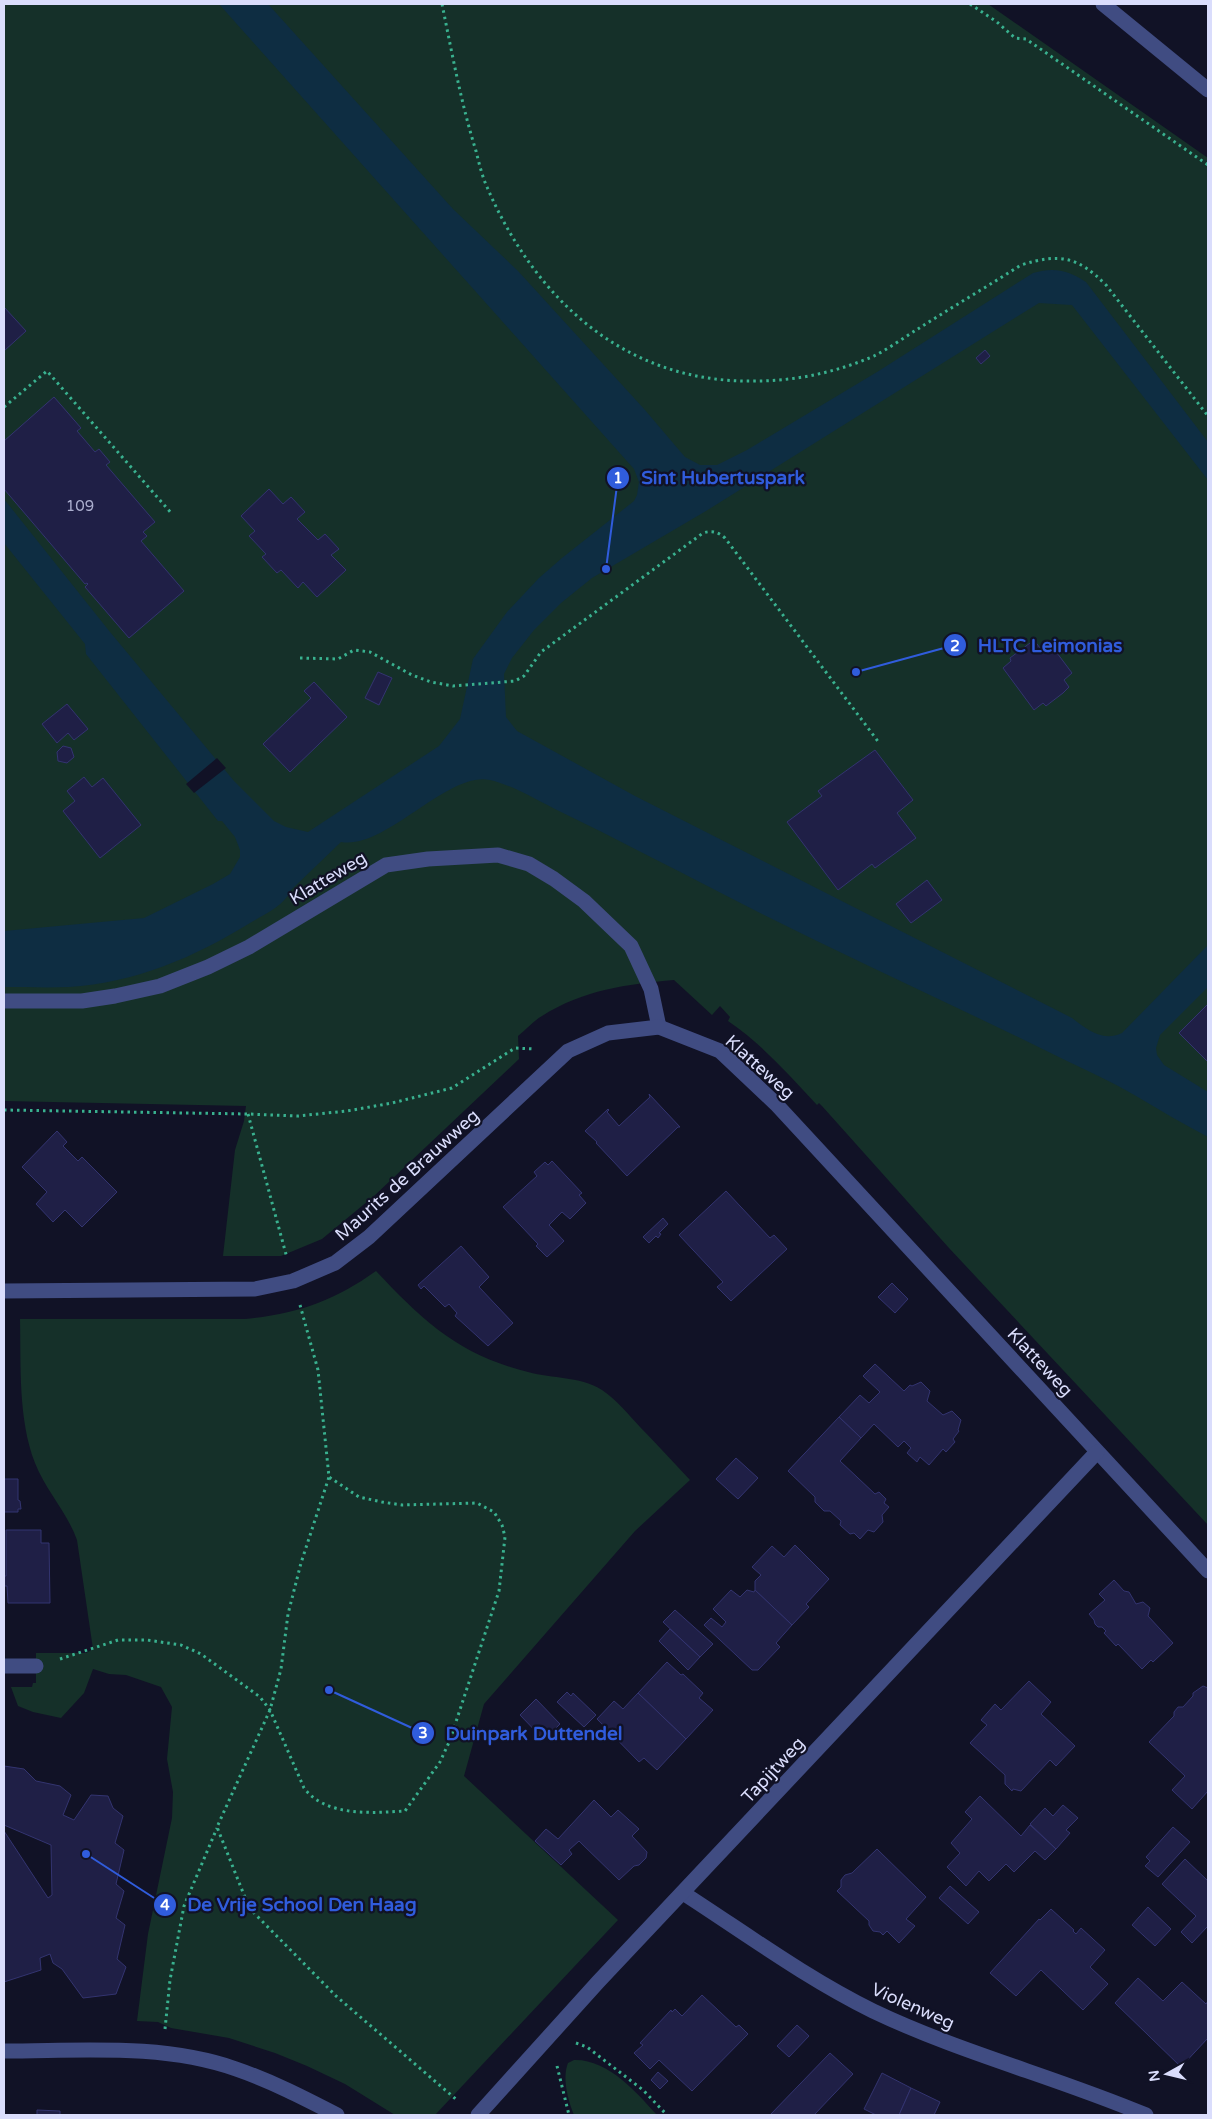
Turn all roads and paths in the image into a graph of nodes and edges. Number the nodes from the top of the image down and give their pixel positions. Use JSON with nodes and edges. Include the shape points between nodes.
{"nodes":[{"id":1,"x":442,"y":4,"type":"edge"},
{"id":2,"x":970,"y":4,"type":"edge"},
{"id":3,"x":1103,"y":4,"type":"edge"},
{"id":4,"x":1207,"y":86,"type":"edge"},
{"id":5,"x":1208,"y":165,"type":"edge"},
{"id":6,"x":4,"y":407,"type":"edge"},
{"id":7,"x":1208,"y":416,"type":"edge"},
{"id":8,"x":172,"y":514,"type":"dead end"},
{"id":9,"x":300,"y":658,"type":"dead end"},
{"id":10,"x":880,"y":744,"type":"dead end"},
{"id":11,"x":4,"y":1001,"type":"edge"},
{"id":12,"x":659,"y":1027,"type":"junction"},
{"id":13,"x":568,"y":1051,"type":"junction"},
{"id":14,"x":4,"y":1110,"type":"edge"},
{"id":15,"x":248,"y":1114,"type":"junction"},
{"id":16,"x":293,"y":1281,"type":"junction"},
{"id":17,"x":4,"y":1291,"type":"edge"},
{"id":18,"x":1097,"y":1452,"type":"junction"},
{"id":19,"x":329,"y":1477,"type":"junction"},
{"id":20,"x":1208,"y":1571,"type":"edge"},
{"id":21,"x":4,"y":1666,"type":"edge"},
{"id":22,"x":36,"y":1666,"type":"joint"},
{"id":23,"x":270,"y":1710,"type":"junction"},
{"id":24,"x":217,"y":1827,"type":"junction"},
{"id":25,"x":683,"y":1893,"type":"junction"},
{"id":26,"x":548,"y":2036,"type":"junction"},
{"id":27,"x":4,"y":2051,"type":"edge"},
{"id":28,"x":162,"y":2054,"type":"junction"},
{"id":29,"x":460,"y":2103,"type":"dead end"},
{"id":30,"x":336,"y":2115,"type":"edge"},
{"id":31,"x":478,"y":2115,"type":"edge"},
{"id":32,"x":568,"y":2115,"type":"edge"},
{"id":33,"x":666,"y":2115,"type":"edge"},
{"id":34,"x":1146,"y":2115,"type":"edge"}],
"edges":[{"from":1,"to":7,"type":"path","via":[[466,120],[486,186],[531,266],[578,317],[612,343],[646,361],[692,377],[730,382],[775,381],[819,374],[875,355],[1021,265],[1059,258],[1090,269],[1106,284]]},
{"from":2,"to":5,"type":"path","via":[[1015,38],[1026,39]]},
{"from":3,"to":4,"type":"street"},
{"from":6,"to":8,"type":"path","via":[[47,371]]},
{"from":9,"to":10,"type":"path","via":[[338,659],[354,650],[370,652],[431,682],[453,686],[515,681],[524,676],[541,652],[710,530],[725,538]]},
{"from":11,"to":12,"type":"street","name":"Klatteweg","via":[[82,1001],[160,986],[249,947],[386,865],[498,855],[529,864],[554,879],[584,901],[631,946],[651,989]]},
{"from":12,"to":13,"type":"street","name":"Maurits de Brauwweg","via":[[608,1033]]},
{"from":12,"to":18,"type":"street","name":"Klatteweg","via":[[720,1051],[776,1104]]},
{"from":13,"to":15,"type":"path","via":[[515,1048],[452,1088],[392,1103],[298,1116]]},
{"from":13,"to":16,"type":"street","name":"Maurits de Brauwweg","via":[[369,1237],[335,1263]]},
{"from":14,"to":15,"type":"path"},
{"from":15,"to":16,"type":"path"},
{"from":16,"to":17,"type":"street","name":"Maurits de Brauwweg","via":[[255,1289]]},
{"from":16,"to":19,"type":"path","via":[[318,1370]]},
{"from":18,"to":20,"type":"street","name":"Klatteweg"},
{"from":18,"to":25,"type":"street","name":"Tapijtweg"},
{"from":19,"to":23,"type":"path","via":[[292,1597],[281,1669]]},
{"from":19,"to":23,"type":"path","via":[[359,1497],[382,1502],[402,1505],[477,1502],[494,1512],[505,1537],[499,1592],[450,1740],[440,1762],[405,1811],[359,1812],[326,1806],[311,1798]]},
{"from":21,"to":22,"type":"street"},
{"from":22,"to":23,"type":"path","via":[[118,1640],[147,1640],[181,1646],[201,1654],[260,1697]]},
{"from":23,"to":24,"type":"path"},
{"from":24,"to":28,"type":"path","via":[[184,1906],[170,1980]]},
{"from":24,"to":29,"type":"path","via":[[254,1913],[336,1996]]},
{"from":25,"to":26,"type":"street","name":"Tapijtweg"},
{"from":25,"to":34,"type":"street","name":"Violenweg","via":[[802,1970],[873,2010],[951,2044],[1102,2096]]},
{"from":26,"to":31,"type":"street","name":"Tapijtweg"},
{"from":26,"to":32,"type":"path"},
{"from":26,"to":33,"type":"path","via":[[587,2046],[643,2090]]},
{"from":27,"to":28,"type":"street"},
{"from":28,"to":30,"type":"street","via":[[234,2068]]}]}
